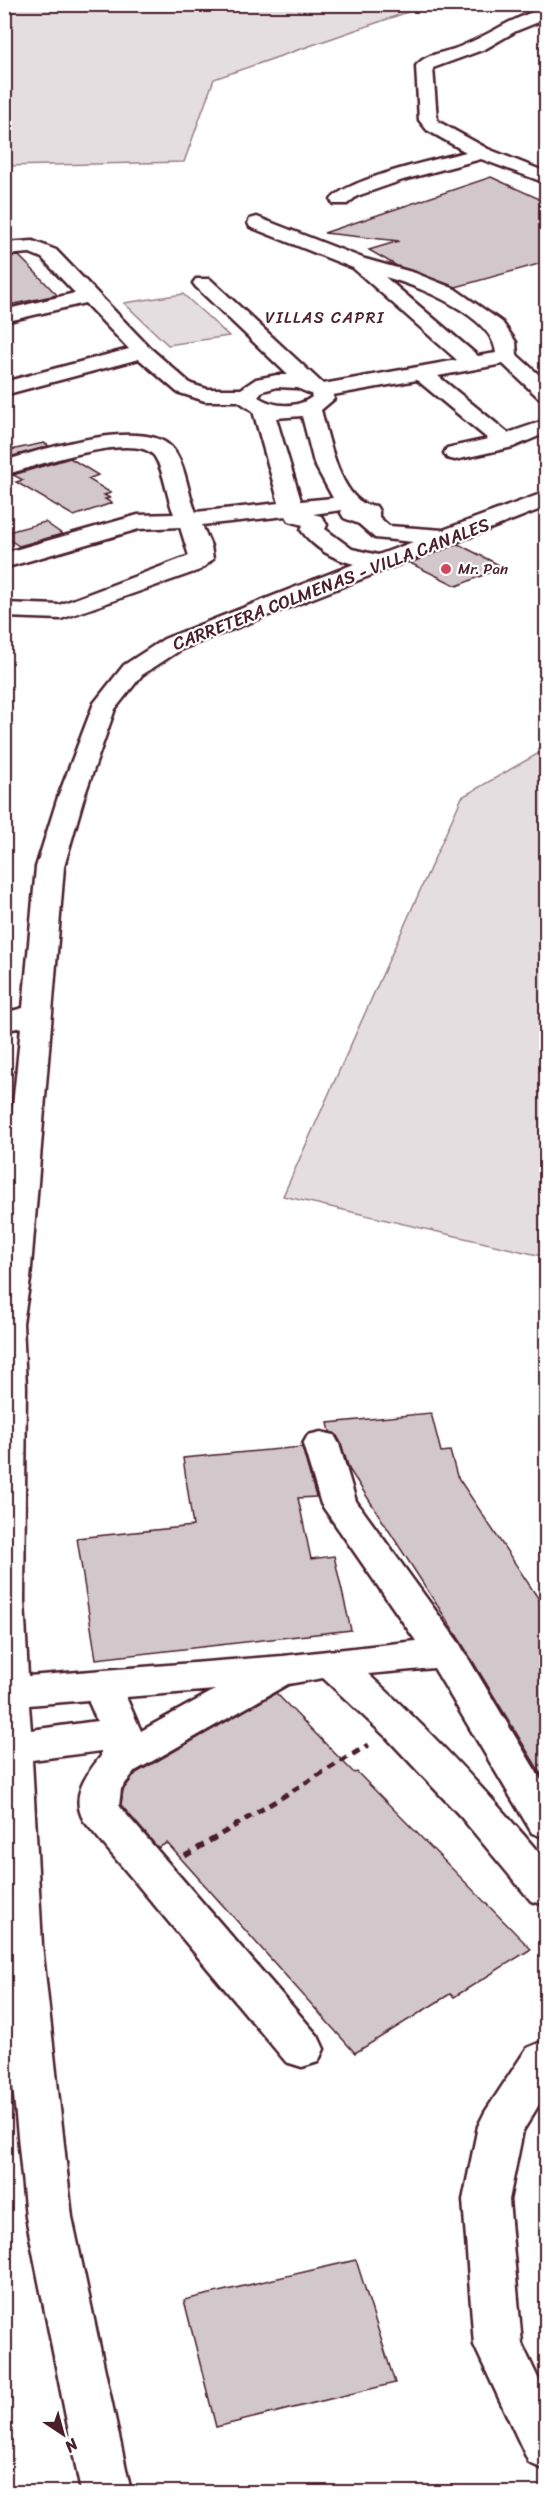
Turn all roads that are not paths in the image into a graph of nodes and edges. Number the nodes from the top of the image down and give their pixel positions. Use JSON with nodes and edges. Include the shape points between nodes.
{"nodes":[{"id":1,"x":538,"y":16,"type":"edge"},
{"id":2,"x":425,"y":84,"type":"junction"},
{"id":3,"x":482,"y":153,"type":"junction"},
{"id":4,"x":546,"y":178,"type":"edge"},
{"id":5,"x":340,"y":200,"type":"dead end"},
{"id":6,"x":257,"y":223,"type":"dead end"},
{"id":7,"x":4,"y":249,"type":"edge"},
{"id":8,"x":358,"y":263,"type":"junction"},
{"id":9,"x":203,"y":283,"type":"dead end"},
{"id":10,"x":88,"y":296,"type":"junction"},
{"id":11,"x":4,"y":316,"type":"edge"},
{"id":12,"x":143,"y":352,"type":"junction"},
{"id":13,"x":507,"y":357,"type":"junction"},
{"id":14,"x":473,"y":363,"type":"junction"},
{"id":15,"x":420,"y":372,"type":"junction"},
{"id":16,"x":4,"y":389,"type":"edge"},
{"id":17,"x":546,"y":392,"type":"edge"},
{"id":18,"x":314,"y":395,"type":"junction"},
{"id":19,"x":255,"y":402,"type":"junction"},
{"id":20,"x":546,"y":426,"type":"edge"},
{"id":21,"x":505,"y":442,"type":"junction"},
{"id":22,"x":455,"y":453,"type":"dead end"},
{"id":23,"x":4,"y":468,"type":"edge"},
{"id":24,"x":546,"y":499,"type":"edge"},
{"id":25,"x":186,"y":520,"type":"junction"},
{"id":26,"x":313,"y":529,"type":"junction"},
{"id":27,"x":373,"y":531,"type":"junction"},
{"id":28,"x":4,"y":561,"type":"edge"},
{"id":29,"x":310,"y":590,"type":"junction"},
{"id":30,"x":4,"y":610,"type":"edge"},
{"id":31,"x":38,"y":1013,"type":"junction"},
{"id":32,"x":4,"y":1022,"type":"edge"},
{"id":33,"x":5,"y":1324,"type":"edge"},
{"id":34,"x":321,"y":1444,"type":"dead end"},
{"id":35,"x":445,"y":1653,"type":"junction"},
{"id":36,"x":331,"y":1663,"type":"junction"},
{"id":37,"x":283,"y":1671,"type":"junction"},
{"id":38,"x":101,"y":1684,"type":"junction"},
{"id":39,"x":10,"y":1692,"type":"junction"},
{"id":40,"x":122,"y":1746,"type":"junction"},
{"id":41,"x":11,"y":1748,"type":"junction"},
{"id":42,"x":546,"y":1822,"type":"edge"},
{"id":43,"x":546,"y":1889,"type":"edge"},
{"id":44,"x":302,"y":2049,"type":"dead end"},
{"id":45,"x":546,"y":2059,"type":"edge"},
{"id":46,"x":546,"y":2447,"type":"edge"},
{"id":47,"x":106,"y":2493,"type":"edge"}],
"edges":[{"from":1,"to":2,"type":"street","via":[[535,28],[448,78]]},
{"from":1,"to":2,"type":"street","via":[[479,46],[430,62],[424,66]]},
{"from":2,"to":3,"type":"street","via":[[428,120]]},
{"from":3,"to":4,"type":"street"},
{"from":3,"to":5,"type":"street","via":[[347,192]]},
{"from":6,"to":8,"type":"street"},
{"from":7,"to":10,"type":"street","via":[[33,247],[48,254]]},
{"from":8,"to":13,"type":"street","via":[[448,293],[495,326],[506,342]]},
{"from":8,"to":14,"type":"street"},
{"from":9,"to":18,"type":"street"},
{"from":10,"to":11,"type":"street"},
{"from":10,"to":12,"type":"street"},
{"from":12,"to":16,"type":"street"},
{"from":12,"to":19,"type":"street","via":[[184,388]]},
{"from":13,"to":14,"type":"street"},
{"from":13,"to":17,"type":"street"},
{"from":14,"to":15,"type":"street"},
{"from":15,"to":18,"type":"street"},
{"from":15,"to":21,"type":"street"},
{"from":18,"to":19,"type":"street","via":[[286,411]]},
{"from":18,"to":19,"type":"street","via":[[277,381],[256,386]]},
{"from":18,"to":27,"type":"street","via":[[329,474]]},
{"from":19,"to":26,"type":"street"},
{"from":20,"to":21,"type":"street"},
{"from":21,"to":22,"type":"street"},
{"from":23,"to":25,"type":"street","via":[[89,446],[135,440],[153,443],[164,451]]},
{"from":24,"to":27,"type":"street","name":"CARRETERA COLMENAS - VILLA CANALES","via":[[453,537]]},
{"from":25,"to":26,"type":"street"},
{"from":25,"to":28,"type":"street","via":[[138,522]]},
{"from":25,"to":30,"type":"street","via":[[202,551],[201,559],[192,565],[74,609],[46,613]]},
{"from":26,"to":27,"type":"street"},
{"from":26,"to":27,"type":"street"},
{"from":26,"to":27,"type":"street","via":[[350,557]]},
{"from":26,"to":29,"type":"street"},
{"from":27,"to":29,"type":"street","name":"CARRETERA COLMENAS - VILLA CANALES"},
{"from":29,"to":31,"type":"street","name":"CARRETERA COLMENAS - VILLA CANALES","via":[[159,652],[133,670],[103,708],[50,867]]},
{"from":31,"to":32,"type":"street"},
{"from":31,"to":33,"type":"street","name":"CARRETERA COLMENAS - VILLA CANALES","via":[[13,1280]]},
{"from":33,"to":39,"type":"street","name":"CARRETERA COLMENAS - VILLA CANALES","via":[[9,1387],[5,1600]]},
{"from":34,"to":35,"type":"street","via":[[339,1504]]},
{"from":35,"to":36,"type":"street"},
{"from":35,"to":42,"type":"street"},
{"from":36,"to":37,"type":"street"},
{"from":36,"to":43,"type":"street","via":[[400,1726]]},
{"from":37,"to":38,"type":"street"},
{"from":37,"to":40,"type":"street"},
{"from":38,"to":39,"type":"street"},
{"from":38,"to":40,"type":"street"},
{"from":39,"to":41,"type":"street","name":"CARRETERA COLMENAS - VILLA CANALES"},
{"from":40,"to":41,"type":"street"},
{"from":40,"to":44,"type":"street","via":[[100,1785],[98,1810]]},
{"from":41,"to":47,"type":"street","name":"CARRETERA COLMENAS - VILLA CANALES","via":[[21,1946],[49,2217]]},
{"from":45,"to":46,"type":"street","via":[[501,2126],[486,2200],[498,2345]]}]}
